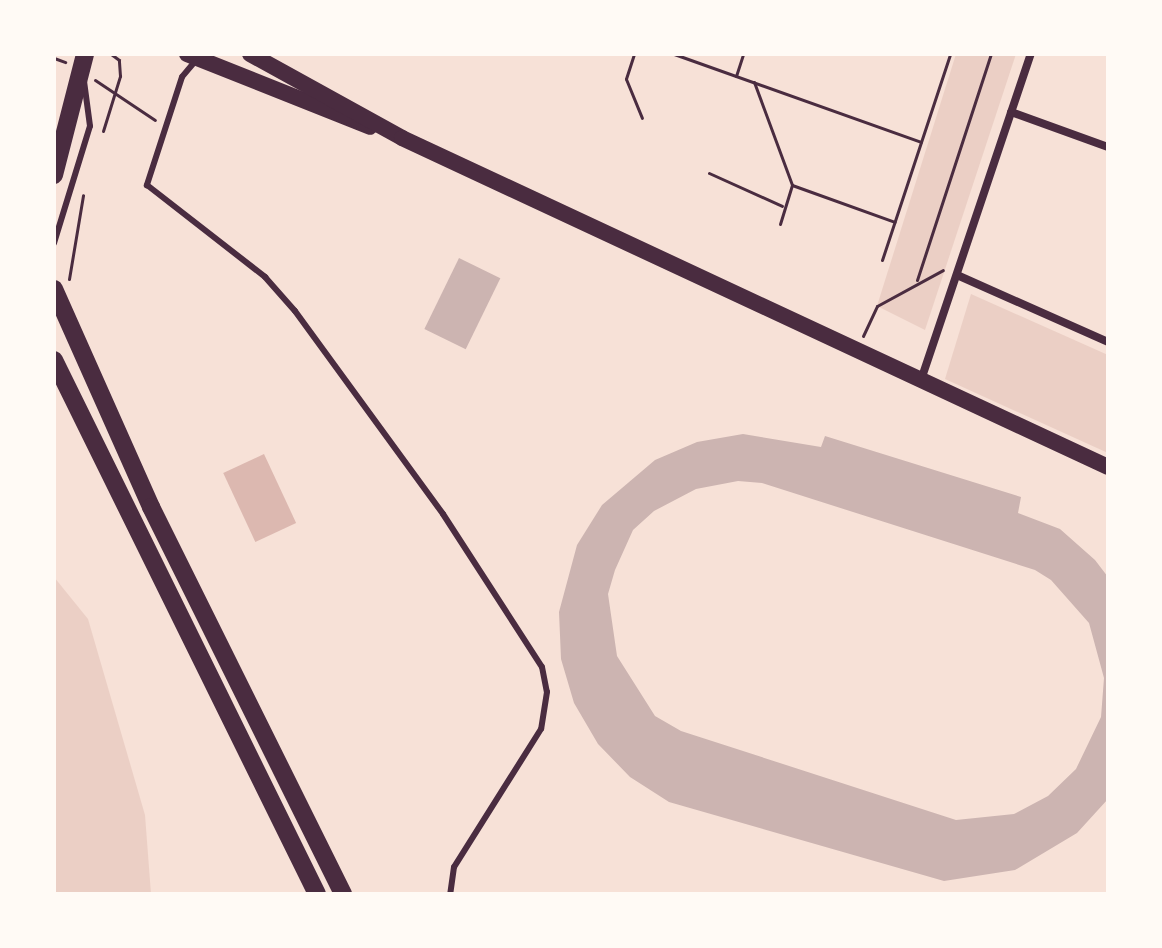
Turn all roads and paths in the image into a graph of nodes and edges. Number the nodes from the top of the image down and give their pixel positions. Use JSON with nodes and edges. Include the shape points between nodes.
{"nodes":[{"id":1,"x":111,"y":54,"type":"edge"},
{"id":2,"x":250,"y":54,"type":"edge"},
{"id":3,"x":634,"y":54,"type":"edge"},
{"id":4,"x":674,"y":54,"type":"edge"},
{"id":5,"x":743,"y":54,"type":"edge"},
{"id":6,"x":950,"y":54,"type":"edge"},
{"id":7,"x":991,"y":54,"type":"edge"},
{"id":8,"x":1031,"y":54,"type":"edge"},
{"id":9,"x":192,"y":56,"type":"edge"},
{"id":10,"x":54,"y":58,"type":"edge"},
{"id":11,"x":83,"y":61,"type":"edge"},
{"id":12,"x":736,"y":76,"type":"junction"},
{"id":13,"x":754,"y":82,"type":"junction"},
{"id":14,"x":115,"y":96,"type":"junction"},
{"id":15,"x":1011,"y":112,"type":"junction"},
{"id":16,"x":642,"y":118,"type":"dead end"},
{"id":17,"x":166,"y":127,"type":"junction"},
{"id":18,"x":101,"y":137,"type":"dead end"},
{"id":19,"x":402,"y":138,"type":"junction"},
{"id":20,"x":921,"y":142,"type":"junction"},
{"id":21,"x":1108,"y":147,"type":"edge"},
{"id":22,"x":709,"y":173,"type":"dead end"},
{"id":23,"x":54,"y":175,"type":"edge"},
{"id":24,"x":792,"y":185,"type":"junction"},
{"id":25,"x":84,"y":192,"type":"dead end"},
{"id":26,"x":782,"y":206,"type":"junction"},
{"id":27,"x":895,"y":222,"type":"junction"},
{"id":28,"x":780,"y":224,"type":"dead end"},
{"id":29,"x":54,"y":243,"type":"edge"},
{"id":30,"x":882,"y":260,"type":"dead end"},
{"id":31,"x":957,"y":275,"type":"junction"},
{"id":32,"x":917,"y":280,"type":"junction"},
{"id":33,"x":61,"y":286,"type":"edge"},
{"id":34,"x":1108,"y":342,"type":"edge"},
{"id":35,"x":856,"y":350,"type":"junction"},
{"id":36,"x":54,"y":360,"type":"edge"},
{"id":37,"x":921,"y":381,"type":"junction"},
{"id":38,"x":1108,"y":467,"type":"edge"},
{"id":39,"x":317,"y":894,"type":"edge"},
{"id":40,"x":343,"y":894,"type":"edge"},
{"id":41,"x":450,"y":894,"type":"edge"}],
"edges":[{"from":1,"to":14,"type":"path","via":[[119,60]]},
{"from":2,"to":19,"type":"main road"},
{"from":3,"to":16,"type":"path","via":[[626,79]]},
{"from":4,"to":12,"type":"path"},
{"from":5,"to":12,"type":"path"},
{"from":6,"to":20,"type":"path"},
{"from":7,"to":32,"type":"path"},
{"from":8,"to":15,"type":"street"},
{"from":9,"to":17,"type":"lane"},
{"from":9,"to":19,"type":"main road"},
{"from":10,"to":11,"type":"path"},
{"from":11,"to":14,"type":"path"},
{"from":11,"to":23,"type":"main road"},
{"from":11,"to":29,"type":"lane","via":[[90,126]]},
{"from":12,"to":13,"type":"path"},
{"from":13,"to":20,"type":"path"},
{"from":13,"to":24,"type":"path"},
{"from":14,"to":17,"type":"path"},
{"from":14,"to":18,"type":"path"},
{"from":15,"to":21,"type":"street"},
{"from":15,"to":31,"type":"street"},
{"from":17,"to":41,"type":"lane","via":[[147,185],[265,277],[295,311],[443,514],[542,667],[547,705],[541,729],[454,867]]},
{"from":19,"to":35,"type":"main road"},
{"from":20,"to":27,"type":"path"},
{"from":22,"to":26,"type":"path"},
{"from":24,"to":26,"type":"path"},
{"from":24,"to":27,"type":"path"},
{"from":25,"to":33,"type":"path"},
{"from":26,"to":28,"type":"path"},
{"from":27,"to":30,"type":"path"},
{"from":31,"to":32,"type":"path","via":[[946,269]]},
{"from":31,"to":34,"type":"street"},
{"from":31,"to":37,"type":"street"},
{"from":32,"to":35,"type":"path","via":[[877,306]]},
{"from":33,"to":40,"type":"main road","via":[[151,507]]},
{"from":35,"to":37,"type":"main road"},
{"from":36,"to":39,"type":"main road"},
{"from":37,"to":38,"type":"main road"}]}
